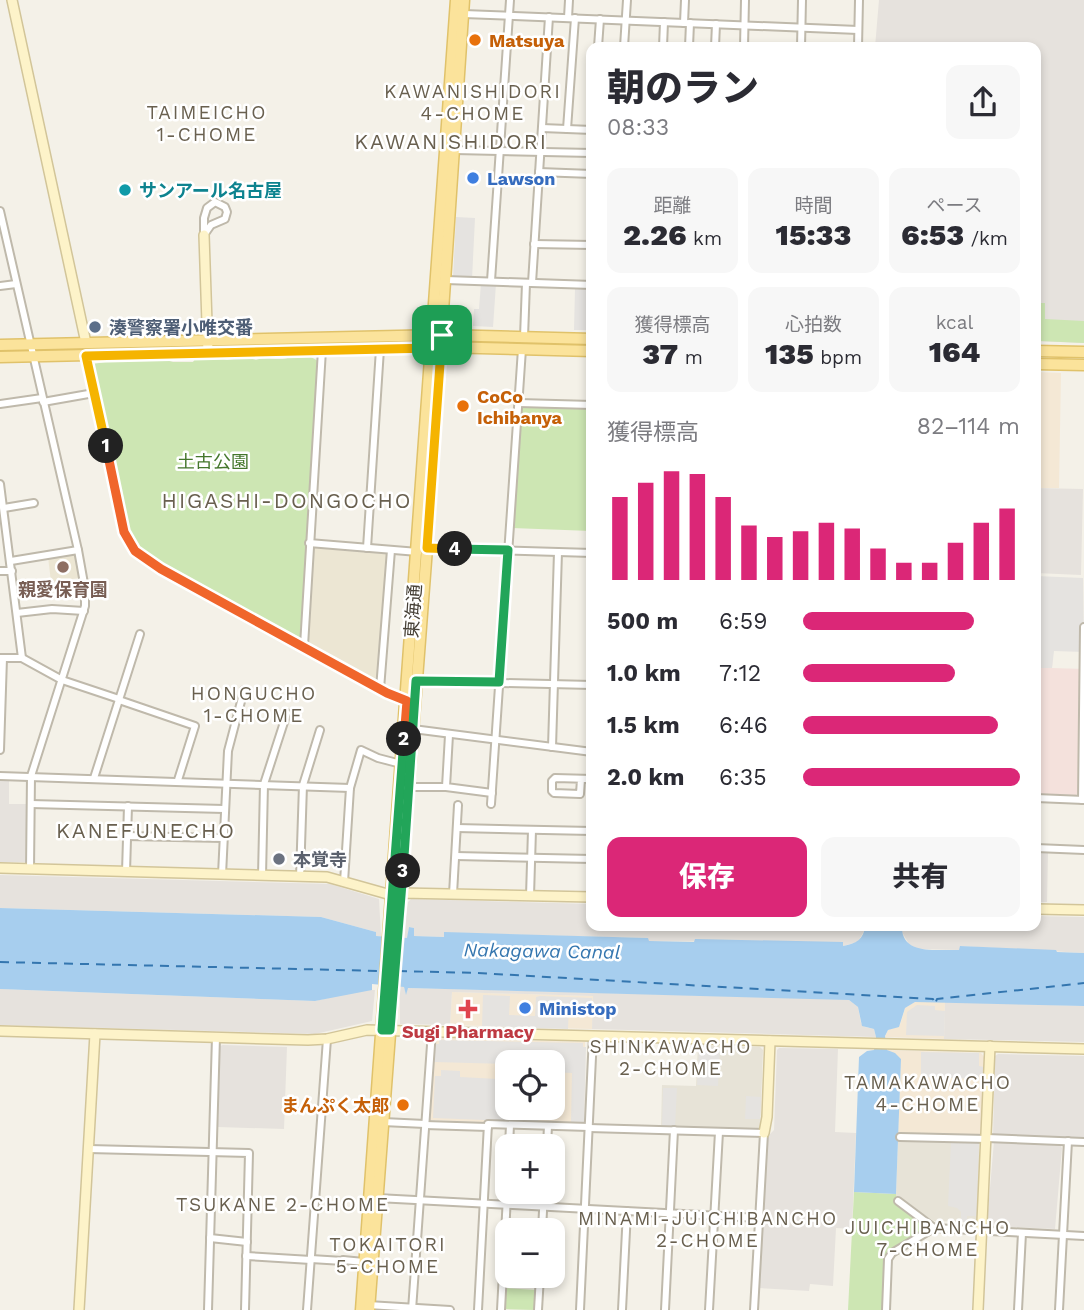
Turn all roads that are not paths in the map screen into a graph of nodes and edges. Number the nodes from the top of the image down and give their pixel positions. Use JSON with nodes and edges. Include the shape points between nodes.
{"nodes":[{"id":1,"x":12,"y":0,"type":"edge"},
{"id":2,"x":456,"y":0,"type":"edge"},
{"id":3,"x":464,"y":0,"type":"edge"},
{"id":4,"x":510,"y":0,"type":"edge"},
{"id":5,"x":569,"y":0,"type":"edge"},
{"id":6,"x":627,"y":0,"type":"edge"},
{"id":7,"x":685,"y":0,"type":"edge"},
{"id":8,"x":745,"y":0,"type":"edge"},
{"id":9,"x":802,"y":0,"type":"edge"},
{"id":10,"x":859,"y":0,"type":"edge"},
{"id":11,"x":464,"y":14,"type":"junction"},
{"id":12,"x":509,"y":16,"type":"junction"},
{"id":13,"x":549,"y":18,"type":"junction"},
{"id":14,"x":571,"y":18,"type":"junction"},
{"id":15,"x":600,"y":19,"type":"junction"},
{"id":16,"x":626,"y":20,"type":"junction"},
{"id":17,"x":664,"y":22,"type":"junction"},
{"id":18,"x":687,"y":23,"type":"junction"},
{"id":19,"x":716,"y":24,"type":"junction"},
{"id":20,"x":745,"y":25,"type":"junction"},
{"id":21,"x":802,"y":27,"type":"junction"},
{"id":22,"x":858,"y":30,"type":"junction"},
{"id":23,"x":598,"y":42,"type":"edge"},
{"id":24,"x":624,"y":42,"type":"edge"},
{"id":25,"x":663,"y":42,"type":"edge"},
{"id":26,"x":689,"y":42,"type":"edge"},
{"id":27,"x":715,"y":42,"type":"edge"},
{"id":28,"x":744,"y":42,"type":"edge"},
{"id":29,"x":801,"y":42,"type":"edge"},
{"id":30,"x":858,"y":42,"type":"edge"},
{"id":31,"x":542,"y":128,"type":"junction"},
{"id":32,"x":567,"y":129,"type":"junction"},
{"id":33,"x":586,"y":130,"type":"edge"},
{"id":34,"x":455,"y":150,"type":"junction"},
{"id":35,"x":500,"y":151,"type":"junction"},
{"id":36,"x":540,"y":152,"type":"junction"},
{"id":37,"x":586,"y":153,"type":"edge"},
{"id":38,"x":539,"y":172,"type":"junction"},
{"id":39,"x":586,"y":174,"type":"edge"},
{"id":40,"x":0,"y":211,"type":"edge"},
{"id":41,"x":204,"y":235,"type":"junction"},
{"id":42,"x":534,"y":244,"type":"junction"},
{"id":43,"x":586,"y":245,"type":"edge"},
{"id":44,"x":446,"y":280,"type":"junction"},
{"id":45,"x":491,"y":281,"type":"junction"},
{"id":46,"x":529,"y":283,"type":"junction"},
{"id":47,"x":16,"y":284,"type":"junction"},
{"id":48,"x":586,"y":285,"type":"edge"},
{"id":49,"x":0,"y":286,"type":"edge"},
{"id":50,"x":437,"y":335,"type":"junction"},
{"id":51,"x":524,"y":337,"type":"junction"},
{"id":52,"x":586,"y":339,"type":"edge"},
{"id":53,"x":208,"y":341,"type":"junction"},
{"id":54,"x":86,"y":343,"type":"junction"},
{"id":55,"x":29,"y":344,"type":"junction"},
{"id":56,"x":0,"y":345,"type":"edge"},
{"id":57,"x":437,"y":347,"type":"junction"},
{"id":58,"x":380,"y":349,"type":"junction"},
{"id":59,"x":522,"y":349,"type":"junction"},
{"id":60,"x":322,"y":350,"type":"junction"},
{"id":61,"x":586,"y":351,"type":"edge"},
{"id":62,"x":1041,"y":351,"type":"edge"},
{"id":63,"x":1084,"y":352,"type":"edge"},
{"id":64,"x":208,"y":353,"type":"junction"},
{"id":65,"x":86,"y":356,"type":"junction"},
{"id":66,"x":0,"y":357,"type":"edge"},
{"id":67,"x":32,"y":357,"type":"junction"},
{"id":68,"x":1041,"y":364,"type":"edge"},
{"id":69,"x":1084,"y":365,"type":"edge"},
{"id":70,"x":94,"y":393,"type":"junction"},
{"id":71,"x":42,"y":400,"type":"junction"},
{"id":72,"x":519,"y":403,"type":"junction"},
{"id":73,"x":0,"y":404,"type":"edge"},
{"id":74,"x":586,"y":405,"type":"edge"},
{"id":75,"x":0,"y":484,"type":"edge"},
{"id":76,"x":34,"y":502,"type":"dead end"},
{"id":77,"x":3,"y":505,"type":"edge"},
{"id":78,"x":4,"y":530,"type":"edge"},
{"id":79,"x":309,"y":543,"type":"junction"},
{"id":80,"x":367,"y":548,"type":"junction"},
{"id":81,"x":78,"y":550,"type":"junction"},
{"id":82,"x":391,"y":550,"type":"junction"},
{"id":83,"x":422,"y":550,"type":"junction"},
{"id":84,"x":508,"y":550,"type":"junction"},
{"id":85,"x":0,"y":551,"type":"edge"},
{"id":86,"x":9,"y":551,"type":"junction"},
{"id":87,"x":558,"y":552,"type":"junction"},
{"id":88,"x":586,"y":552,"type":"edge"},
{"id":89,"x":11,"y":561,"type":"junction"},
{"id":90,"x":0,"y":571,"type":"edge"},
{"id":91,"x":12,"y":571,"type":"junction"},
{"id":92,"x":84,"y":611,"type":"junction"},
{"id":93,"x":17,"y":613,"type":"junction"},
{"id":94,"x":1084,"y":627,"type":"edge"},
{"id":95,"x":140,"y":634,"type":"dead end"},
{"id":96,"x":304,"y":646,"type":"junction"},
{"id":97,"x":2,"y":658,"type":"edge"},
{"id":98,"x":22,"y":658,"type":"junction"},
{"id":99,"x":62,"y":680,"type":"junction"},
{"id":100,"x":412,"y":680,"type":"junction"},
{"id":101,"x":499,"y":682,"type":"junction"},
{"id":102,"x":554,"y":684,"type":"junction"},
{"id":103,"x":586,"y":685,"type":"edge"},
{"id":104,"x":380,"y":689,"type":"junction"},
{"id":105,"x":244,"y":690,"type":"dead end"},
{"id":106,"x":119,"y":700,"type":"junction"},
{"id":107,"x":1084,"y":700,"type":"edge"},
{"id":108,"x":411,"y":703,"type":"junction"},
{"id":109,"x":287,"y":713,"type":"dead end"},
{"id":110,"x":413,"y":729,"type":"junction"},
{"id":111,"x":320,"y":730,"type":"dead end"},
{"id":112,"x":449,"y":735,"type":"junction"},
{"id":113,"x":496,"y":740,"type":"junction"},
{"id":114,"x":552,"y":747,"type":"junction"},
{"id":115,"x":0,"y":750,"type":"edge"},
{"id":116,"x":586,"y":751,"type":"edge"},
{"id":117,"x":402,"y":764,"type":"junction"},
{"id":118,"x":0,"y":776,"type":"edge"},
{"id":119,"x":31,"y":776,"type":"junction"},
{"id":120,"x":94,"y":778,"type":"junction"},
{"id":121,"x":580,"y":779,"type":"junction"},
{"id":122,"x":586,"y":779,"type":"edge"},
{"id":123,"x":178,"y":780,"type":"junction"},
{"id":124,"x":225,"y":782,"type":"junction"},
{"id":125,"x":264,"y":784,"type":"junction"},
{"id":126,"x":303,"y":785,"type":"junction"},
{"id":127,"x":409,"y":787,"type":"junction"},
{"id":128,"x":446,"y":787,"type":"junction"},
{"id":129,"x":350,"y":788,"type":"junction"},
{"id":130,"x":492,"y":793,"type":"junction"},
{"id":131,"x":1041,"y":798,"type":"edge"},
{"id":132,"x":1083,"y":800,"type":"edge"},
{"id":133,"x":31,"y":804,"type":"junction"},
{"id":134,"x":491,"y":804,"type":"dead end"},
{"id":135,"x":458,"y":805,"type":"dead end"},
{"id":136,"x":128,"y":806,"type":"junction"},
{"id":137,"x":224,"y":809,"type":"junction"},
{"id":138,"x":457,"y":828,"type":"junction"},
{"id":139,"x":532,"y":830,"type":"junction"},
{"id":140,"x":586,"y":831,"type":"edge"},
{"id":141,"x":127,"y":836,"type":"junction"},
{"id":142,"x":223,"y":838,"type":"junction"},
{"id":143,"x":1041,"y":848,"type":"edge"},
{"id":144,"x":1084,"y":850,"type":"edge"},
{"id":145,"x":456,"y":856,"type":"junction"},
{"id":146,"x":531,"y":857,"type":"junction"},
{"id":147,"x":586,"y":859,"type":"edge"},
{"id":148,"x":0,"y":868,"type":"edge"},
{"id":149,"x":30,"y":869,"type":"junction"},
{"id":150,"x":126,"y":872,"type":"junction"},
{"id":151,"x":222,"y":874,"type":"junction"},
{"id":152,"x":262,"y":876,"type":"junction"},
{"id":153,"x":300,"y":877,"type":"junction"},
{"id":154,"x":344,"y":882,"type":"junction"},
{"id":155,"x":396,"y":894,"type":"junction"},
{"id":156,"x":453,"y":894,"type":"junction"},
{"id":157,"x":530,"y":896,"type":"junction"},
{"id":158,"x":586,"y":897,"type":"edge"},
{"id":159,"x":1041,"y":909,"type":"edge"},
{"id":160,"x":1084,"y":910,"type":"edge"},
{"id":161,"x":386,"y":1030,"type":"junction"},
{"id":162,"x":0,"y":1031,"type":"edge"},
{"id":163,"x":432,"y":1031,"type":"junction"},
{"id":164,"x":95,"y":1034,"type":"junction"},
{"id":165,"x":593,"y":1036,"type":"junction"},
{"id":166,"x":216,"y":1037,"type":"junction"},
{"id":167,"x":327,"y":1039,"type":"junction"},
{"id":168,"x":770,"y":1041,"type":"junction"},
{"id":169,"x":990,"y":1046,"type":"junction"},
{"id":170,"x":1084,"y":1049,"type":"edge"},
{"id":171,"x":383,"y":1122,"type":"junction"},
{"id":172,"x":425,"y":1124,"type":"junction"},
{"id":173,"x":510,"y":1125,"type":"junction"},
{"id":174,"x":548,"y":1126,"type":"junction"},
{"id":175,"x":488,"y":1127,"type":"junction"},
{"id":176,"x":589,"y":1128,"type":"junction"},
{"id":177,"x":674,"y":1130,"type":"junction"},
{"id":178,"x":719,"y":1132,"type":"junction"},
{"id":179,"x":764,"y":1133,"type":"junction"},
{"id":180,"x":510,"y":1134,"type":"edge"},
{"id":181,"x":548,"y":1134,"type":"edge"},
{"id":182,"x":900,"y":1137,"type":"dead end"},
{"id":183,"x":987,"y":1139,"type":"junction"},
{"id":184,"x":1068,"y":1141,"type":"junction"},
{"id":185,"x":1084,"y":1142,"type":"edge"},
{"id":186,"x":89,"y":1149,"type":"junction"},
{"id":187,"x":213,"y":1152,"type":"junction"},
{"id":188,"x":373,"y":1197,"type":"junction"},
{"id":189,"x":420,"y":1200,"type":"junction"},
{"id":190,"x":898,"y":1201,"type":"dead end"},
{"id":191,"x":484,"y":1203,"type":"junction"},
{"id":192,"x":506,"y":1205,"type":"junction"},
{"id":193,"x":544,"y":1206,"type":"junction"},
{"id":194,"x":585,"y":1209,"type":"junction"},
{"id":195,"x":627,"y":1211,"type":"junction"},
{"id":196,"x":670,"y":1213,"type":"junction"},
{"id":197,"x":714,"y":1216,"type":"junction"},
{"id":198,"x":543,"y":1218,"type":"edge"},
{"id":199,"x":759,"y":1218,"type":"junction"},
{"id":200,"x":934,"y":1228,"type":"junction"},
{"id":201,"x":982,"y":1231,"type":"junction"},
{"id":202,"x":1022,"y":1233,"type":"junction"},
{"id":203,"x":1063,"y":1235,"type":"junction"},
{"id":204,"x":1084,"y":1236,"type":"edge"},
{"id":205,"x":210,"y":1238,"type":"junction"},
{"id":206,"x":247,"y":1242,"type":"junction"},
{"id":207,"x":246,"y":1256,"type":"junction"},
{"id":208,"x":311,"y":1259,"type":"junction"},
{"id":209,"x":364,"y":1262,"type":"junction"},
{"id":210,"x":539,"y":1288,"type":"edge"},
{"id":211,"x":365,"y":1308,"type":"edge"},
{"id":212,"x":412,"y":1309,"type":"edge"},
{"id":213,"x":79,"y":1310,"type":"edge"},
{"id":214,"x":208,"y":1310,"type":"edge"},
{"id":215,"x":245,"y":1310,"type":"edge"},
{"id":216,"x":307,"y":1310,"type":"edge"},
{"id":217,"x":450,"y":1310,"type":"edge"},
{"id":218,"x":478,"y":1310,"type":"edge"},
{"id":219,"x":501,"y":1310,"type":"edge"},
{"id":220,"x":538,"y":1310,"type":"edge"},
{"id":221,"x":580,"y":1310,"type":"edge"},
{"id":222,"x":622,"y":1310,"type":"edge"},
{"id":223,"x":665,"y":1310,"type":"edge"},
{"id":224,"x":709,"y":1310,"type":"edge"},
{"id":225,"x":754,"y":1310,"type":"edge"},
{"id":226,"x":886,"y":1310,"type":"edge"},
{"id":227,"x":978,"y":1310,"type":"edge"},
{"id":228,"x":1018,"y":1310,"type":"edge"},
{"id":229,"x":1059,"y":1310,"type":"edge"}],
"edges":[{"from":1,"to":54,"type":"street"},
{"from":2,"to":50,"type":"main road","name":"東海通"},
{"from":3,"to":11,"type":"main road","name":"東海通"},
{"from":4,"to":12,"type":"street"},
{"from":5,"to":14,"type":"street"},
{"from":6,"to":16,"type":"street"},
{"from":7,"to":18,"type":"street"},
{"from":8,"to":20,"type":"street"},
{"from":9,"to":21,"type":"street"},
{"from":10,"to":22,"type":"street"},
{"from":11,"to":12,"type":"street"},
{"from":11,"to":34,"type":"main road","name":"東海通"},
{"from":12,"to":13,"type":"street"},
{"from":12,"to":35,"type":"street"},
{"from":13,"to":14,"type":"street"},
{"from":13,"to":31,"type":"street"},
{"from":14,"to":15,"type":"street"},
{"from":14,"to":32,"type":"street"},
{"from":15,"to":16,"type":"street"},
{"from":15,"to":23,"type":"street"},
{"from":16,"to":17,"type":"street"},
{"from":16,"to":24,"type":"street"},
{"from":17,"to":18,"type":"street"},
{"from":17,"to":25,"type":"street"},
{"from":18,"to":19,"type":"street"},
{"from":18,"to":26,"type":"street"},
{"from":19,"to":20,"type":"street"},
{"from":19,"to":27,"type":"street"},
{"from":20,"to":21,"type":"street"},
{"from":20,"to":28,"type":"street"},
{"from":21,"to":22,"type":"street"},
{"from":21,"to":29,"type":"street"},
{"from":22,"to":30,"type":"street"},
{"from":31,"to":32,"type":"street"},
{"from":31,"to":36,"type":"street"},
{"from":32,"to":33,"type":"street"},
{"from":34,"to":35,"type":"street"},
{"from":34,"to":44,"type":"main road","name":"東海通"},
{"from":35,"to":36,"type":"street"},
{"from":35,"to":45,"type":"street"},
{"from":36,"to":37,"type":"street"},
{"from":36,"to":38,"type":"street"},
{"from":38,"to":39,"type":"street"},
{"from":38,"to":42,"type":"street"},
{"from":40,"to":47,"type":"street"},
{"from":41,"to":41,"type":"street","via":[[207,208],[215,202],[222,204],[225,219],[206,229]]},
{"from":41,"to":53,"type":"street"},
{"from":42,"to":43,"type":"street"},
{"from":42,"to":46,"type":"street"},
{"from":44,"to":45,"type":"street"},
{"from":44,"to":50,"type":"main road","name":"東海通"},
{"from":45,"to":46,"type":"street"},
{"from":46,"to":48,"type":"street"},
{"from":46,"to":51,"type":"street"},
{"from":47,"to":49,"type":"street"},
{"from":47,"to":55,"type":"street"},
{"from":50,"to":51,"type":"main road"},
{"from":50,"to":53,"type":"main road"},
{"from":50,"to":57,"type":"main road","name":"東海通"},
{"from":51,"to":52,"type":"main road"},
{"from":53,"to":54,"type":"main road"},
{"from":53,"to":64,"type":"street"},
{"from":54,"to":55,"type":"main road"},
{"from":55,"to":56,"type":"main road"},
{"from":55,"to":67,"type":"street"},
{"from":57,"to":58,"type":"main road"},
{"from":57,"to":59,"type":"main road"},
{"from":57,"to":83,"type":"main road","name":"東海通"},
{"from":58,"to":60,"type":"main road"},
{"from":58,"to":80,"type":"street"},
{"from":59,"to":61,"type":"main road"},
{"from":59,"to":72,"type":"street"},
{"from":60,"to":64,"type":"main road"},
{"from":60,"to":79,"type":"street"},
{"from":62,"to":63,"type":"main road"},
{"from":64,"to":65,"type":"main road"},
{"from":65,"to":67,"type":"main road"},
{"from":65,"to":70,"type":"street"},
{"from":66,"to":67,"type":"main road"},
{"from":67,"to":71,"type":"street"},
{"from":68,"to":69,"type":"main road"},
{"from":70,"to":71,"type":"street"},
{"from":70,"to":96,"type":"street","via":[[124,532],[135,551]]},
{"from":71,"to":73,"type":"street"},
{"from":71,"to":81,"type":"street"},
{"from":72,"to":74,"type":"street"},
{"from":72,"to":84,"type":"street"},
{"from":75,"to":77,"type":"street"},
{"from":76,"to":77,"type":"street"},
{"from":77,"to":78,"type":"street"},
{"from":78,"to":86,"type":"street"},
{"from":79,"to":80,"type":"street"},
{"from":79,"to":96,"type":"street"},
{"from":80,"to":82,"type":"street"},
{"from":81,"to":89,"type":"street"},
{"from":81,"to":92,"type":"street","via":[[86,589]]},
{"from":82,"to":83,"type":"street"},
{"from":82,"to":104,"type":"street"},
{"from":83,"to":84,"type":"street"},
{"from":83,"to":100,"type":"main road","name":"東海通"},
{"from":84,"to":87,"type":"street"},
{"from":84,"to":101,"type":"street"},
{"from":85,"to":86,"type":"street"},
{"from":86,"to":89,"type":"street"},
{"from":87,"to":88,"type":"street"},
{"from":87,"to":102,"type":"street"},
{"from":89,"to":91,"type":"street"},
{"from":90,"to":91,"type":"street"},
{"from":91,"to":93,"type":"street"},
{"from":92,"to":93,"type":"street"},
{"from":92,"to":99,"type":"street"},
{"from":93,"to":98,"type":"street"},
{"from":94,"to":107,"type":"street"},
{"from":95,"to":106,"type":"street"},
{"from":96,"to":104,"type":"street"},
{"from":97,"to":98,"type":"street"},
{"from":97,"to":115,"type":"street"},
{"from":98,"to":99,"type":"street"},
{"from":99,"to":106,"type":"street"},
{"from":99,"to":119,"type":"street"},
{"from":100,"to":101,"type":"street"},
{"from":100,"to":108,"type":"main road","name":"東海通"},
{"from":101,"to":102,"type":"street"},
{"from":101,"to":113,"type":"street"},
{"from":102,"to":103,"type":"street"},
{"from":102,"to":114,"type":"street"},
{"from":104,"to":108,"type":"street"},
{"from":105,"to":124,"type":"street","via":[[230,738]]},
{"from":106,"to":120,"type":"street"},
{"from":106,"to":123,"type":"street","via":[[195,726]]},
{"from":107,"to":132,"type":"street"},
{"from":108,"to":110,"type":"main road"},
{"from":108,"to":117,"type":"main road","name":"東海通"},
{"from":109,"to":125,"type":"street"},
{"from":110,"to":112,"type":"street"},
{"from":110,"to":127,"type":"main road"},
{"from":111,"to":126,"type":"street"},
{"from":112,"to":113,"type":"street"},
{"from":112,"to":128,"type":"street"},
{"from":113,"to":114,"type":"street"},
{"from":113,"to":130,"type":"street"},
{"from":114,"to":116,"type":"street"},
{"from":117,"to":129,"type":"street","via":[[360,750]]},
{"from":117,"to":155,"type":"main road","name":"東海通"},
{"from":118,"to":119,"type":"street"},
{"from":119,"to":120,"type":"street"},
{"from":119,"to":133,"type":"street"},
{"from":120,"to":123,"type":"street"},
{"from":121,"to":121,"type":"street","via":[[555,778],[552,791],[579,794]]},
{"from":121,"to":122,"type":"street"},
{"from":123,"to":124,"type":"street"},
{"from":124,"to":125,"type":"street"},
{"from":124,"to":137,"type":"street"},
{"from":125,"to":126,"type":"street"},
{"from":125,"to":152,"type":"street"},
{"from":126,"to":129,"type":"street"},
{"from":126,"to":153,"type":"street"},
{"from":127,"to":128,"type":"street"},
{"from":127,"to":155,"type":"main road"},
{"from":128,"to":130,"type":"street"},
{"from":129,"to":154,"type":"street"},
{"from":130,"to":134,"type":"street"},
{"from":131,"to":132,"type":"street"},
{"from":133,"to":136,"type":"street"},
{"from":133,"to":149,"type":"street"},
{"from":135,"to":138,"type":"street"},
{"from":136,"to":137,"type":"street"},
{"from":136,"to":141,"type":"street"},
{"from":137,"to":142,"type":"street"},
{"from":138,"to":139,"type":"street"},
{"from":138,"to":145,"type":"street"},
{"from":139,"to":140,"type":"street"},
{"from":139,"to":146,"type":"street"},
{"from":141,"to":142,"type":"street"},
{"from":141,"to":150,"type":"street"},
{"from":142,"to":151,"type":"street"},
{"from":143,"to":144,"type":"street"},
{"from":145,"to":146,"type":"street"},
{"from":145,"to":156,"type":"street"},
{"from":146,"to":147,"type":"street"},
{"from":146,"to":157,"type":"street"},
{"from":148,"to":149,"type":"street"},
{"from":149,"to":150,"type":"street"},
{"from":150,"to":151,"type":"street"},
{"from":151,"to":152,"type":"street"},
{"from":152,"to":153,"type":"street"},
{"from":153,"to":154,"type":"street"},
{"from":154,"to":155,"type":"street"},
{"from":155,"to":156,"type":"street"},
{"from":155,"to":161,"type":"main road"},
{"from":156,"to":157,"type":"street"},
{"from":157,"to":158,"type":"street"},
{"from":159,"to":160,"type":"street"},
{"from":161,"to":163,"type":"street"},
{"from":161,"to":167,"type":"street"},
{"from":161,"to":171,"type":"main road"},
{"from":161,"to":188,"type":"main road"},
{"from":162,"to":164,"type":"street"},
{"from":163,"to":165,"type":"street"},
{"from":163,"to":172,"type":"street"},
{"from":164,"to":166,"type":"street"},
{"from":164,"to":186,"type":"street"},
{"from":165,"to":168,"type":"street"},
{"from":165,"to":176,"type":"street"},
{"from":166,"to":167,"type":"street"},
{"from":166,"to":187,"type":"street"},
{"from":167,"to":208,"type":"street"},
{"from":168,"to":169,"type":"street"},
{"from":168,"to":179,"type":"street"},
{"from":169,"to":170,"type":"street"},
{"from":169,"to":183,"type":"street"},
{"from":171,"to":172,"type":"street"},
{"from":171,"to":188,"type":"main road"},
{"from":172,"to":175,"type":"street"},
{"from":172,"to":189,"type":"street"},
{"from":173,"to":174,"type":"street"},
{"from":173,"to":175,"type":"street"},
{"from":173,"to":180,"type":"street"},
{"from":174,"to":176,"type":"street"},
{"from":174,"to":181,"type":"street"},
{"from":175,"to":191,"type":"street"},
{"from":176,"to":177,"type":"street"},
{"from":176,"to":194,"type":"street"},
{"from":177,"to":178,"type":"street"},
{"from":177,"to":196,"type":"street"},
{"from":178,"to":179,"type":"street"},
{"from":178,"to":197,"type":"street"},
{"from":179,"to":199,"type":"street"},
{"from":182,"to":183,"type":"street"},
{"from":183,"to":184,"type":"street"},
{"from":183,"to":201,"type":"street"},
{"from":184,"to":185,"type":"street"},
{"from":184,"to":203,"type":"street"},
{"from":186,"to":187,"type":"street"},
{"from":186,"to":213,"type":"street"},
{"from":187,"to":205,"type":"street"},
{"from":187,"to":206,"type":"street","via":[[249,1153]]},
{"from":188,"to":189,"type":"street"},
{"from":188,"to":209,"type":"main road"},
{"from":188,"to":211,"type":"main road"},
{"from":189,"to":191,"type":"street"},
{"from":189,"to":212,"type":"street"},
{"from":190,"to":200,"type":"street"},
{"from":191,"to":192,"type":"street"},
{"from":191,"to":218,"type":"street"},
{"from":192,"to":193,"type":"street"},
{"from":192,"to":219,"type":"street"},
{"from":193,"to":194,"type":"street"},
{"from":193,"to":198,"type":"street"},
{"from":194,"to":195,"type":"street"},
{"from":194,"to":221,"type":"street"},
{"from":195,"to":196,"type":"street"},
{"from":195,"to":222,"type":"street"},
{"from":196,"to":197,"type":"street"},
{"from":196,"to":223,"type":"street"},
{"from":197,"to":199,"type":"street"},
{"from":197,"to":224,"type":"street"},
{"from":199,"to":225,"type":"street"},
{"from":200,"to":201,"type":"street"},
{"from":200,"to":226,"type":"street","via":[[891,1253]]},
{"from":201,"to":202,"type":"street"},
{"from":201,"to":227,"type":"street"},
{"from":202,"to":203,"type":"street"},
{"from":202,"to":228,"type":"street"},
{"from":203,"to":204,"type":"street"},
{"from":203,"to":229,"type":"street"},
{"from":205,"to":206,"type":"street"},
{"from":205,"to":214,"type":"street"},
{"from":206,"to":207,"type":"street"},
{"from":207,"to":208,"type":"street"},
{"from":207,"to":215,"type":"street"},
{"from":208,"to":209,"type":"street"},
{"from":208,"to":216,"type":"street"},
{"from":209,"to":211,"type":"main road"},
{"from":210,"to":220,"type":"street"},
{"from":211,"to":212,"type":"street"},
{"from":212,"to":217,"type":"street"}]}
